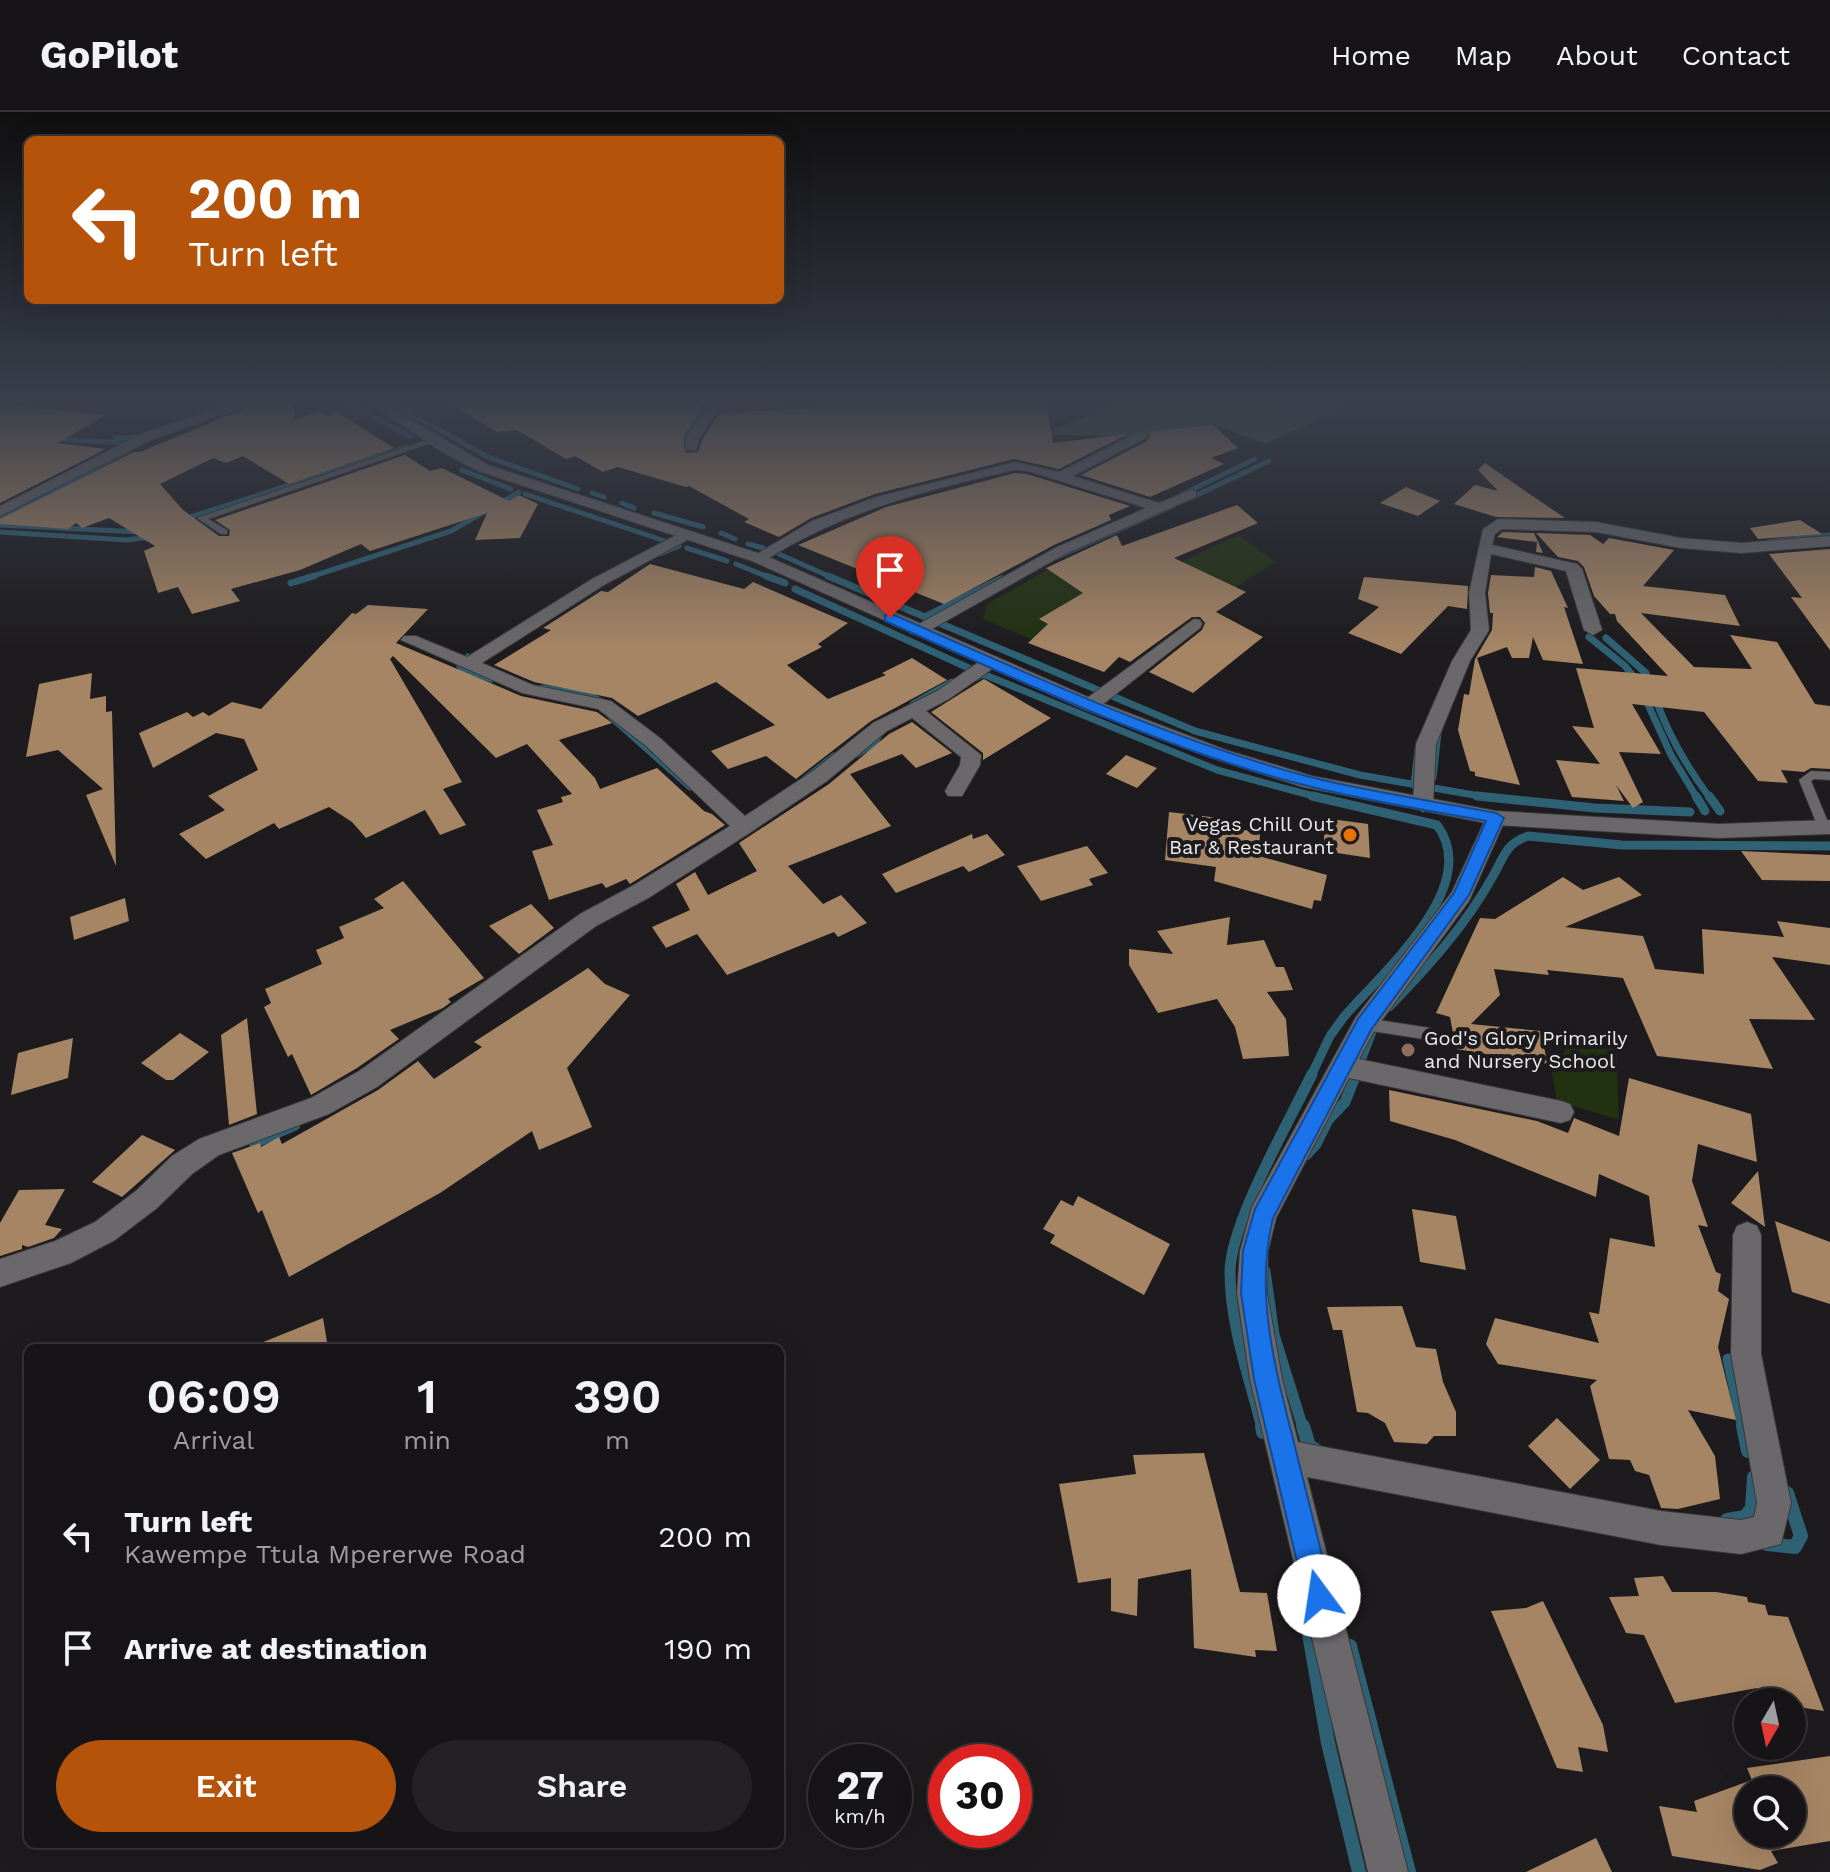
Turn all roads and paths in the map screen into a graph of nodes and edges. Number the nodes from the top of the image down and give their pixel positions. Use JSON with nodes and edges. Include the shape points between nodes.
{"nodes":[{"id":1,"x":54,"y":484,"type":"edge"},
{"id":2,"x":303,"y":484,"type":"edge"},
{"id":3,"x":532,"y":484,"type":"edge"},
{"id":4,"x":941,"y":484,"type":"edge"},
{"id":5,"x":1079,"y":484,"type":"edge"},
{"id":6,"x":1191,"y":494,"type":"dead end"},
{"id":7,"x":1157,"y":507,"type":"junction"},
{"id":8,"x":0,"y":512,"type":"edge"},
{"id":9,"x":224,"y":532,"type":"dead end"},
{"id":10,"x":686,"y":535,"type":"junction"},
{"id":11,"x":1830,"y":541,"type":"edge"},
{"id":12,"x":1484,"y":548,"type":"junction"},
{"id":13,"x":758,"y":558,"type":"junction"},
{"id":14,"x":1194,"y":624,"type":"dead end"},
{"id":15,"x":917,"y":630,"type":"junction"},
{"id":16,"x":1593,"y":630,"type":"dead end"},
{"id":17,"x":410,"y":640,"type":"dead end"},
{"id":18,"x":470,"y":663,"type":"junction"},
{"id":19,"x":989,"y":663,"type":"junction"},
{"id":20,"x":1090,"y":705,"type":"junction"},
{"id":21,"x":913,"y":710,"type":"junction"},
{"id":22,"x":1830,"y":776,"type":"edge"},
{"id":23,"x":955,"y":791,"type":"dead end"},
{"id":24,"x":1423,"y":805,"type":"junction"},
{"id":25,"x":1496,"y":818,"type":"junction"},
{"id":26,"x":744,"y":827,"type":"junction"},
{"id":27,"x":1827,"y":827,"type":"edge"},
{"id":28,"x":1365,"y":1024,"type":"junction"},
{"id":29,"x":1430,"y":1034,"type":"dead end"},
{"id":30,"x":1343,"y":1066,"type":"junction"},
{"id":31,"x":1561,"y":1112,"type":"dead end"},
{"id":32,"x":1747,"y":1235,"type":"dead end"},
{"id":33,"x":0,"y":1273,"type":"edge"},
{"id":34,"x":1284,"y":1456,"type":"junction"},
{"id":35,"x":1388,"y":1872,"type":"edge"}],
"edges":[{"from":1,"to":8,"type":"street"},
{"from":2,"to":9,"type":"lane","via":[[201,518]]},
{"from":3,"to":10,"type":"street"},
{"from":4,"to":13,"type":"street","via":[[809,526]]},
{"from":5,"to":7,"type":"street"},
{"from":6,"to":7,"type":"street"},
{"from":7,"to":15,"type":"street","via":[[1060,551]]},
{"from":10,"to":13,"type":"street"},
{"from":10,"to":18,"type":"street","via":[[598,582]]},
{"from":11,"to":12,"type":"street","via":[[1741,548],[1596,527],[1510,523],[1488,532]]},
{"from":12,"to":16,"type":"street","via":[[1571,567]]},
{"from":12,"to":24,"type":"street","via":[[1477,593],[1480,630],[1426,744]]},
{"from":13,"to":15,"type":"street"},
{"from":14,"to":20,"type":"street"},
{"from":15,"to":19,"type":"street"},
{"from":17,"to":18,"type":"street"},
{"from":18,"to":26,"type":"street","via":[[528,689],[604,705],[620,714]]},
{"from":19,"to":20,"type":"street"},
{"from":19,"to":21,"type":"street"},
{"from":20,"to":24,"type":"street","via":[[1310,782]]},
{"from":21,"to":23,"type":"street","via":[[971,755]]},
{"from":21,"to":26,"type":"street","via":[[880,727]]},
{"from":22,"to":27,"type":"lane","via":[[1805,780]]},
{"from":24,"to":25,"type":"street"},
{"from":25,"to":27,"type":"street","via":[[1719,831]]},
{"from":25,"to":28,"type":"street","via":[[1461,895]]},
{"from":26,"to":33,"type":"street","via":[[588,920],[368,1079],[320,1106],[209,1147],[105,1231],[61,1253]]},
{"from":28,"to":29,"type":"lane"},
{"from":28,"to":30,"type":"street"},
{"from":30,"to":31,"type":"street"},
{"from":30,"to":34,"type":"street","via":[[1262,1216],[1254,1251],[1252,1293]]},
{"from":32,"to":34,"type":"street","via":[[1746,1354],[1774,1503],[1769,1532],[1741,1537],[1661,1528]]},
{"from":34,"to":35,"type":"street"}]}
